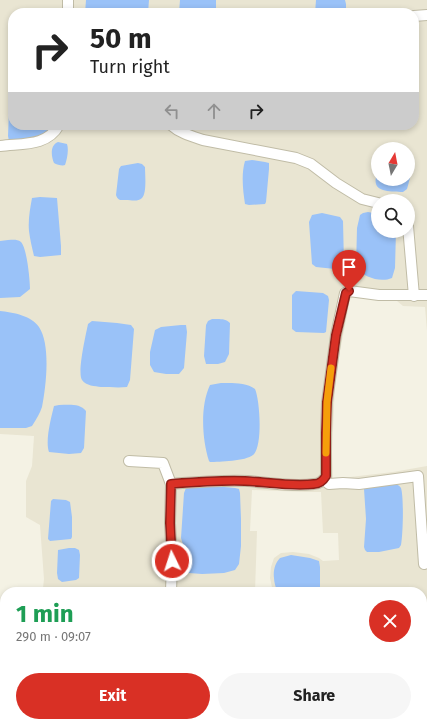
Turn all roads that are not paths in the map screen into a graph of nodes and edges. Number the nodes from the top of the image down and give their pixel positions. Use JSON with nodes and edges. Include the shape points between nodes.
{"nodes":[{"id":1,"x":55,"y":130,"type":"edge"},
{"id":2,"x":177,"y":130,"type":"edge"},
{"id":3,"x":0,"y":146,"type":"edge"},
{"id":4,"x":371,"y":201,"type":"edge"},
{"id":5,"x":409,"y":238,"type":"edge"},
{"id":6,"x":427,"y":295,"type":"edge"},
{"id":7,"x":414,"y":296,"type":"junction"},
{"id":8,"x":129,"y":461,"type":"dead end"},
{"id":9,"x":324,"y":480,"type":"junction"},
{"id":10,"x":171,"y":484,"type":"junction"},
{"id":11,"x":427,"y":563,"type":"edge"},
{"id":12,"x":171,"y":587,"type":"edge"}],
"edges":[{"from":1,"to":3,"type":"street","via":[[47,138],[36,143]]},
{"from":2,"to":4,"type":"street","via":[[203,140],[296,158],[311,164],[336,184],[362,199]]},
{"from":5,"to":7,"type":"street"},
{"from":6,"to":7,"type":"street"},
{"from":7,"to":9,"type":"street","via":[[349,291],[346,293],[336,335],[327,402]]},
{"from":8,"to":10,"type":"street","via":[[163,463]]},
{"from":9,"to":10,"type":"street","via":[[314,484],[240,481]]},
{"from":9,"to":11,"type":"street","via":[[329,484],[359,484],[418,476],[424,564]]},
{"from":10,"to":12,"type":"street"}]}
